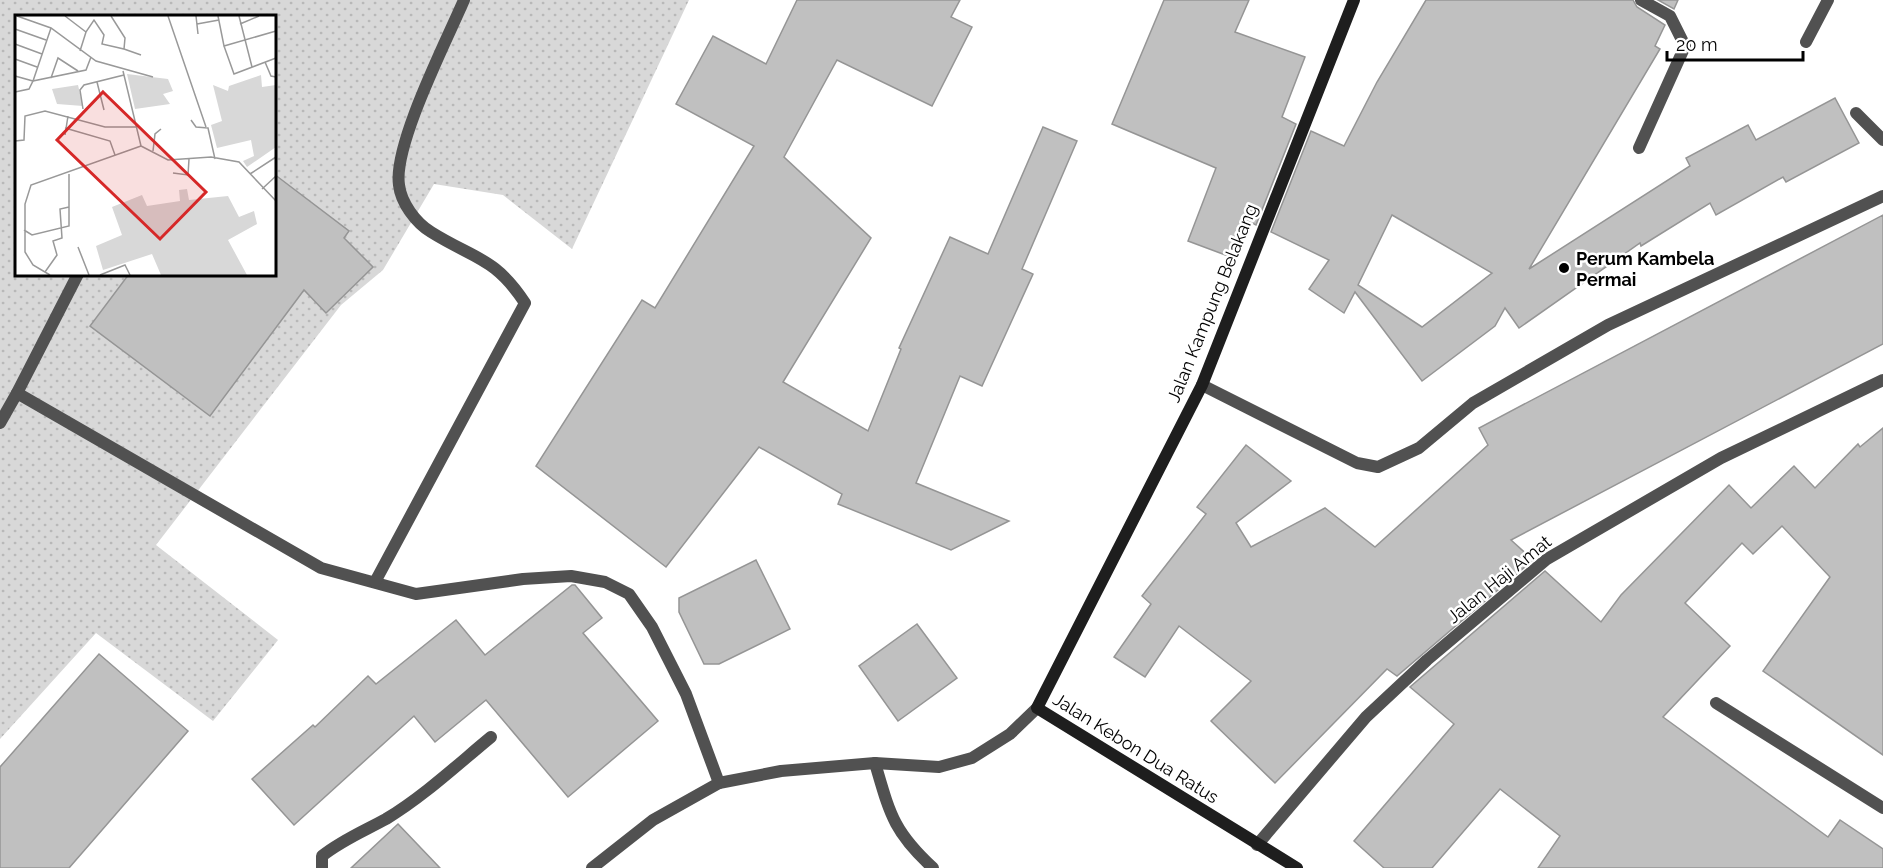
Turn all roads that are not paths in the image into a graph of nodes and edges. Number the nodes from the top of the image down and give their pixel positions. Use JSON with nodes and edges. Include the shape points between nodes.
{"nodes":[{"id":1,"x":464,"y":0,"type":"edge"},
{"id":2,"x":1354,"y":0,"type":"edge"},
{"id":3,"x":1641,"y":0,"type":"edge"},
{"id":4,"x":1828,"y":0,"type":"edge"},
{"id":5,"x":1806,"y":42,"type":"dead end"},
{"id":6,"x":1856,"y":113,"type":"dead end"},
{"id":7,"x":1883,"y":140,"type":"edge"},
{"id":8,"x":1639,"y":148,"type":"dead end"},
{"id":9,"x":1883,"y":196,"type":"edge"},
{"id":10,"x":77,"y":276,"type":"edge"},
{"id":11,"x":1883,"y":380,"type":"edge"},
{"id":12,"x":1202,"y":385,"type":"junction"},
{"id":13,"x":17,"y":393,"type":"junction"},
{"id":14,"x":0,"y":423,"type":"edge"},
{"id":15,"x":375,"y":582,"type":"junction"},
{"id":16,"x":1716,"y":703,"type":"dead end"},
{"id":17,"x":1037,"y":708,"type":"junction"},
{"id":18,"x":491,"y":737,"type":"dead end"},
{"id":19,"x":875,"y":763,"type":"junction"},
{"id":20,"x":719,"y":783,"type":"junction"},
{"id":21,"x":1883,"y":808,"type":"edge"},
{"id":22,"x":1257,"y":845,"type":"junction"},
{"id":23,"x":1288,"y":866,"type":"edge"},
{"id":24,"x":322,"y":868,"type":"edge"},
{"id":25,"x":592,"y":868,"type":"edge"},
{"id":26,"x":933,"y":868,"type":"edge"}],
"edges":[{"from":1,"to":15,"type":"street","via":[[414,115],[399,183],[404,204],[429,231],[487,260],[512,283],[525,303]]},
{"from":2,"to":12,"type":"street","name":"Jalan Kampung Belakang"},
{"from":3,"to":8,"type":"street","via":[[1670,16],[1685,46]]},
{"from":4,"to":5,"type":"street"},
{"from":6,"to":7,"type":"street"},
{"from":9,"to":12,"type":"street","via":[[1608,326],[1473,403],[1419,448],[1378,467],[1357,463]]},
{"from":10,"to":13,"type":"street"},
{"from":11,"to":22,"type":"street","name":"Jalan Haji Amat","via":[[1721,458],[1547,559],[1366,717]]},
{"from":12,"to":17,"type":"street","name":"Jalan Kampung Belakang"},
{"from":13,"to":14,"type":"street"},
{"from":13,"to":15,"type":"street","via":[[321,568]]},
{"from":15,"to":20,"type":"street","via":[[416,594],[571,576],[605,582],[629,594],[652,627],[686,694]]},
{"from":16,"to":21,"type":"street"},
{"from":17,"to":19,"type":"street","name":"Jalan Kebon Dua Ratus","via":[[1010,734],[972,758],[939,767]]},
{"from":17,"to":22,"type":"street","name":"Jalan Kebon Dua Ratus"},
{"from":18,"to":24,"type":"street","via":[[419,797],[322,856]]},
{"from":19,"to":20,"type":"street","name":"Jalan Kebon Dua Ratus","via":[[781,771]]},
{"from":19,"to":26,"type":"street","via":[[890,816],[908,845]]},
{"from":20,"to":25,"type":"street","name":"Jalan Kebon Dua Ratus","via":[[653,820]]},
{"from":22,"to":23,"type":"street","name":"Jalan Kebon Dua Ratus"}]}
